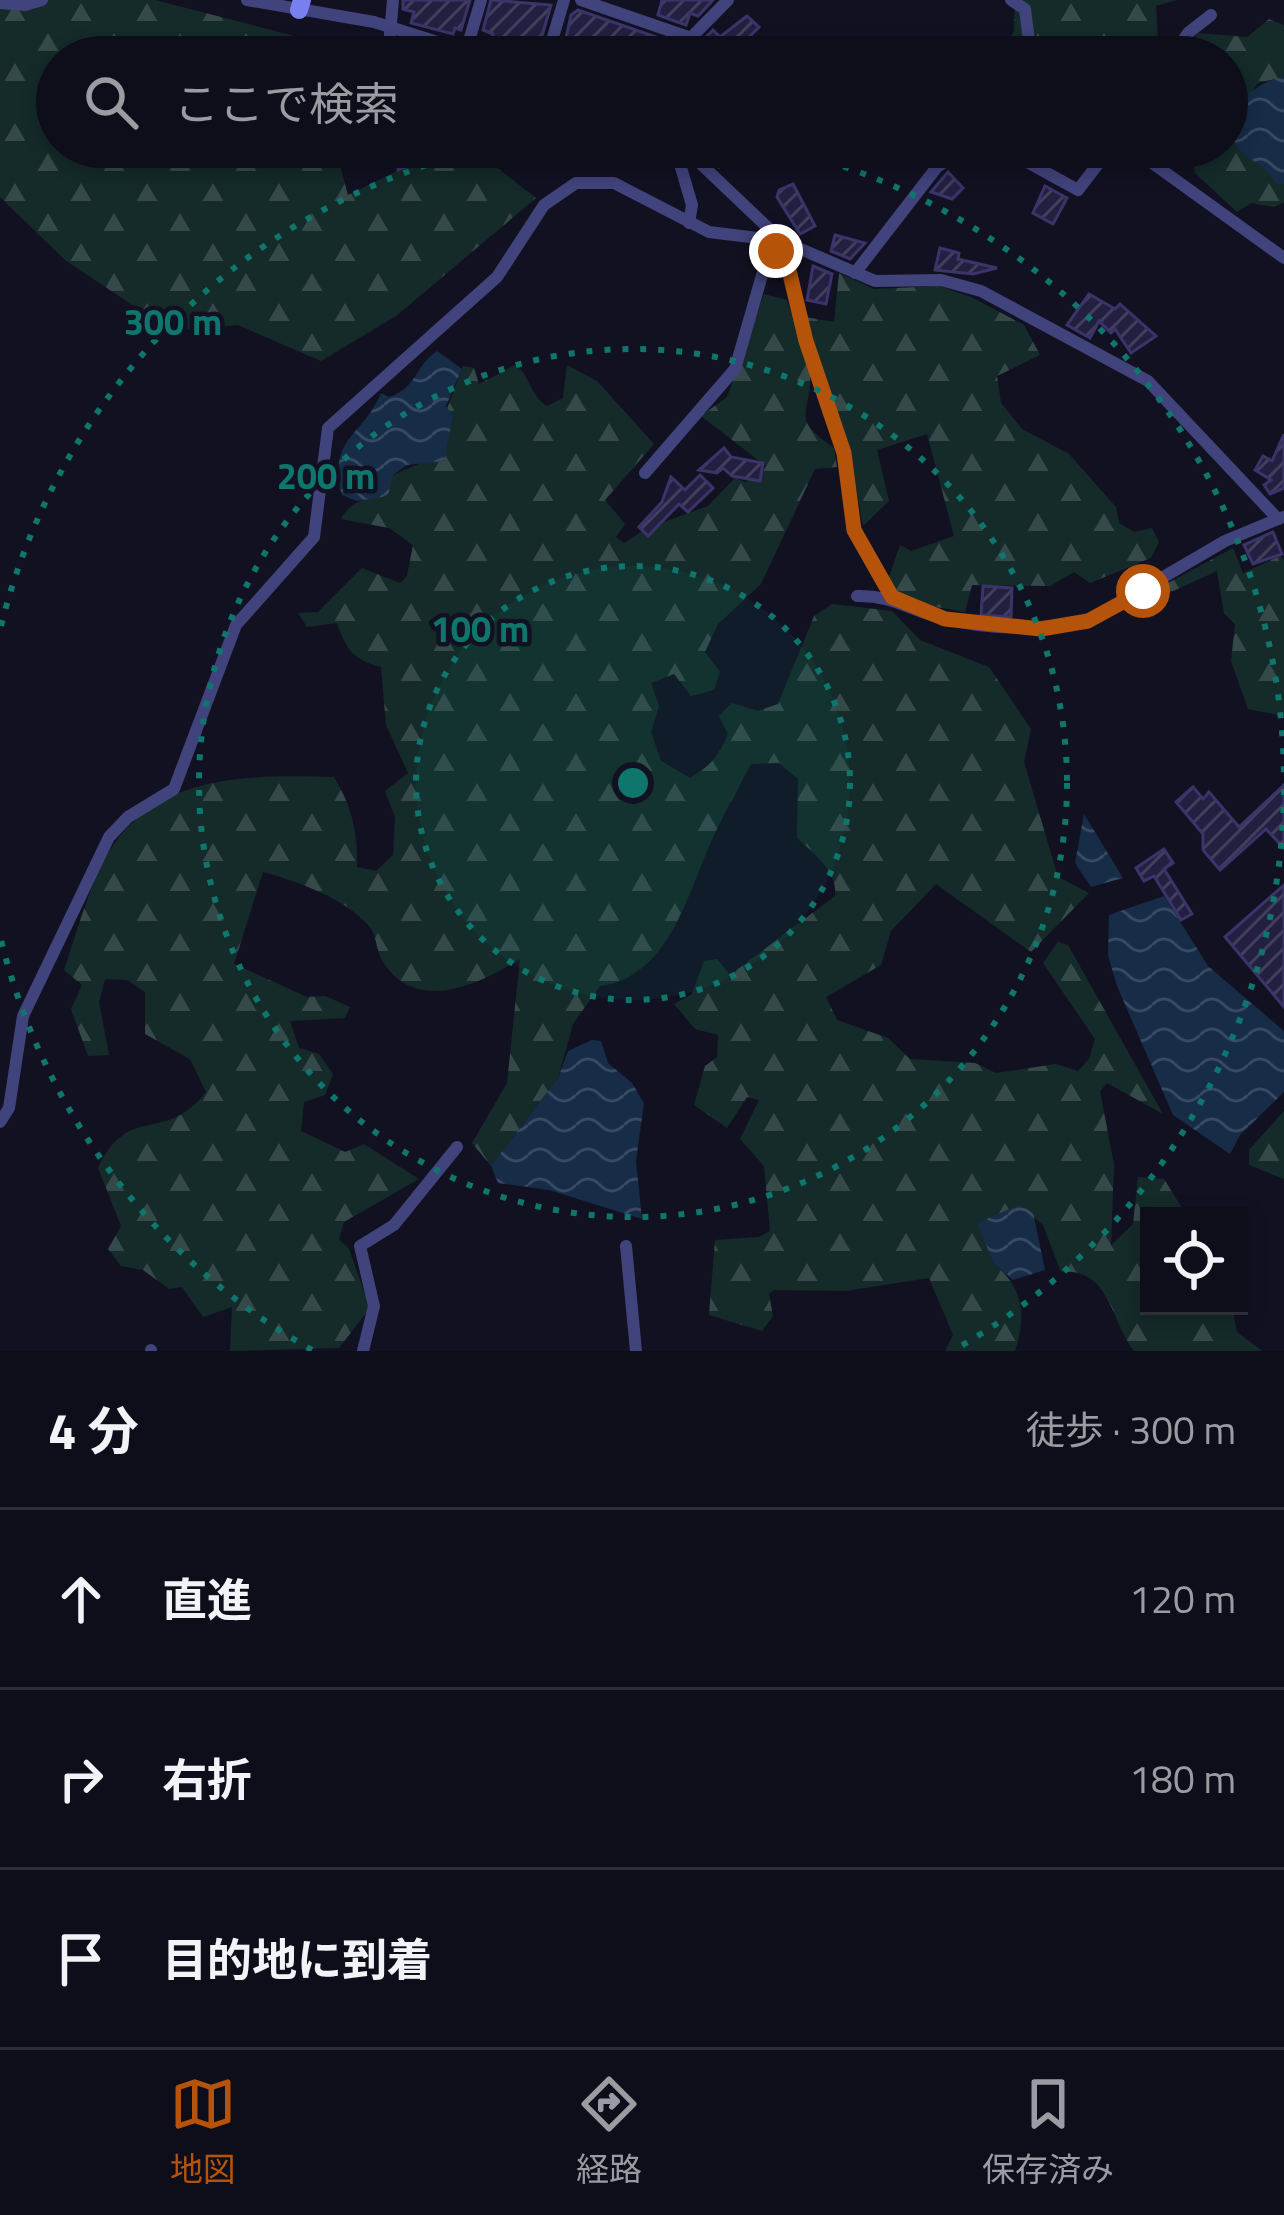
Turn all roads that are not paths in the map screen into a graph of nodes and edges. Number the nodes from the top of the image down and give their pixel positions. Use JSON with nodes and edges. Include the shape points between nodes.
{"nodes":[{"id":1,"x":42,"y":0,"type":"edge"},
{"id":2,"x":247,"y":0,"type":"edge"},
{"id":3,"x":394,"y":0,"type":"edge"},
{"id":4,"x":482,"y":0,"type":"edge"},
{"id":5,"x":564,"y":0,"type":"edge"},
{"id":6,"x":581,"y":0,"type":"edge"},
{"id":7,"x":728,"y":0,"type":"edge"},
{"id":8,"x":1011,"y":0,"type":"edge"},
{"id":9,"x":0,"y":3,"type":"edge"},
{"id":10,"x":300,"y":5,"type":"edge"},
{"id":11,"x":1211,"y":15,"type":"dead end"},
{"id":12,"x":388,"y":26,"type":"junction"},
{"id":13,"x":388,"y":36,"type":"edge"},
{"id":14,"x":419,"y":36,"type":"edge"},
{"id":15,"x":471,"y":36,"type":"edge"},
{"id":16,"x":553,"y":36,"type":"edge"},
{"id":17,"x":685,"y":36,"type":"edge"},
{"id":18,"x":693,"y":36,"type":"edge"},
{"id":19,"x":1028,"y":36,"type":"edge"},
{"id":20,"x":1186,"y":36,"type":"edge"},
{"id":21,"x":684,"y":168,"type":"edge"},
{"id":22,"x":702,"y":168,"type":"edge"},
{"id":23,"x":936,"y":168,"type":"edge"},
{"id":24,"x":1038,"y":168,"type":"edge"},
{"id":25,"x":1095,"y":168,"type":"edge"},
{"id":26,"x":1159,"y":168,"type":"edge"},
{"id":27,"x":689,"y":223,"type":"junction"},
{"id":28,"x":782,"y":241,"type":"junction"},
{"id":29,"x":1284,"y":258,"type":"edge"},
{"id":30,"x":855,"y":273,"type":"junction"},
{"id":31,"x":645,"y":473,"type":"dead end"},
{"id":32,"x":1281,"y":518,"type":"edge"},
{"id":33,"x":857,"y":596,"type":"dead end"},
{"id":34,"x":892,"y":597,"type":"junction"},
{"id":35,"x":0,"y":1122,"type":"edge"},
{"id":36,"x":457,"y":1147,"type":"dead end"},
{"id":37,"x":626,"y":1246,"type":"dead end"},
{"id":38,"x":363,"y":1351,"type":"edge"},
{"id":39,"x":636,"y":1351,"type":"edge"}],
"edges":[{"from":1,"to":9,"type":"street"},
{"from":2,"to":10,"type":"street"},
{"from":3,"to":12,"type":"street"},
{"from":4,"to":15,"type":"street"},
{"from":5,"to":16,"type":"street"},
{"from":6,"to":17,"type":"street"},
{"from":7,"to":18,"type":"street"},
{"from":8,"to":19,"type":"street","via":[[1025,9]]},
{"from":10,"to":12,"type":"street"},
{"from":11,"to":20,"type":"street"},
{"from":12,"to":13,"type":"street"},
{"from":12,"to":14,"type":"street"},
{"from":21,"to":27,"type":"street"},
{"from":22,"to":28,"type":"street"},
{"from":23,"to":30,"type":"street"},
{"from":24,"to":25,"type":"street","via":[[1078,190]]},
{"from":26,"to":29,"type":"street"},
{"from":27,"to":28,"type":"street","via":[[719,235]]},
{"from":27,"to":35,"type":"street","via":[[614,183],[589,179],[566,187],[544,205],[497,277],[328,428],[314,536],[236,625],[174,789],[109,837],[23,1016]]},
{"from":28,"to":30,"type":"street"},
{"from":28,"to":31,"type":"street","via":[[765,266],[735,369]]},
{"from":28,"to":34,"type":"street","via":[[844,453],[854,530]]},
{"from":30,"to":32,"type":"street","via":[[980,291],[1148,381]]},
{"from":32,"to":34,"type":"street","via":[[1225,541],[1088,621],[996,628],[916,611]]},
{"from":33,"to":34,"type":"street"},
{"from":36,"to":38,"type":"street","via":[[394,1225],[358,1252],[374,1306]]},
{"from":37,"to":39,"type":"street"}]}
